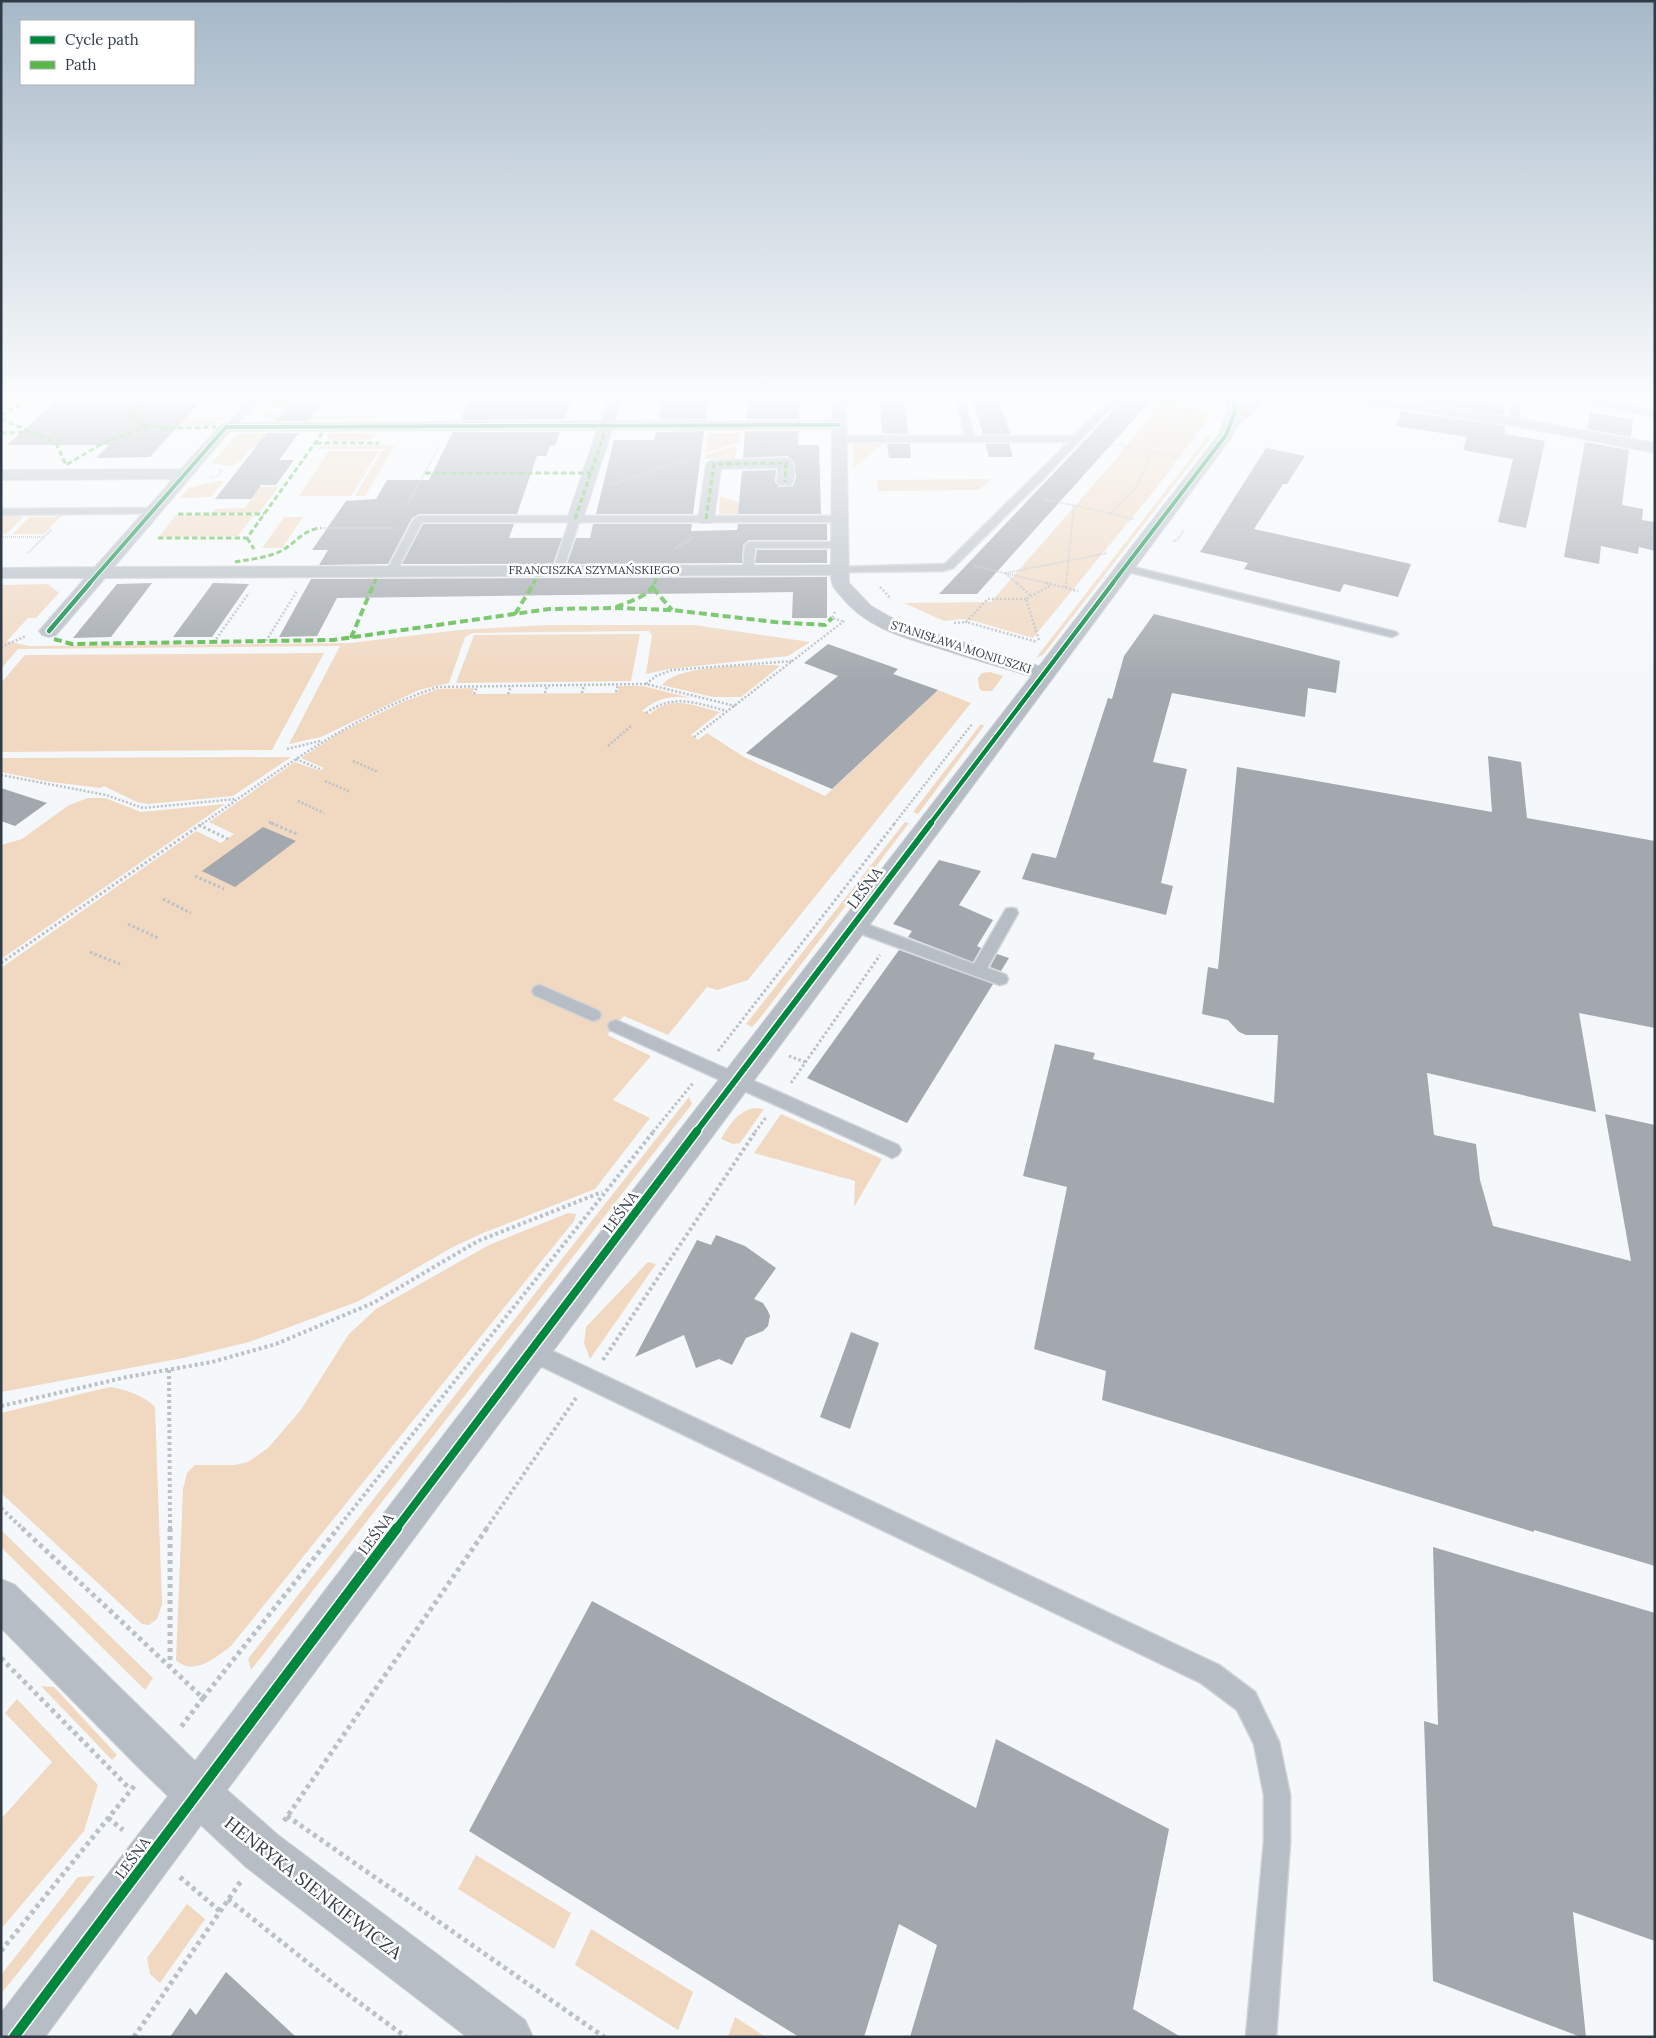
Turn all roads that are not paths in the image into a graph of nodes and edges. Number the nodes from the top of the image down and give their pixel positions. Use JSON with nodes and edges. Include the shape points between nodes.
{"nodes":[{"id":1,"x":169,"y":492,"type":"edge"},
{"id":2,"x":585,"y":492,"type":"edge"},
{"id":3,"x":710,"y":492,"type":"edge"},
{"id":4,"x":839,"y":492,"type":"edge"},
{"id":5,"x":1025,"y":492,"type":"edge"},
{"id":6,"x":1183,"y":492,"type":"edge"},
{"id":7,"x":154,"y":510,"type":"junction"},
{"id":8,"x":1,"y":512,"type":"edge"},
{"id":9,"x":575,"y":519,"type":"junction"},
{"id":10,"x":706,"y":519,"type":"junction"},
{"id":11,"x":840,"y":519,"type":"junction"},
{"id":12,"x":840,"y":544,"type":"junction"},
{"id":13,"x":1125,"y":568,"type":"junction"},
{"id":14,"x":748,"y":569,"type":"junction"},
{"id":15,"x":392,"y":570,"type":"junction"},
{"id":16,"x":558,"y":570,"type":"junction"},
{"id":17,"x":840,"y":570,"type":"junction"},
{"id":18,"x":101,"y":572,"type":"junction"},
{"id":19,"x":1,"y":573,"type":"edge"},
{"id":20,"x":49,"y":631,"type":"dead end"},
{"id":21,"x":1392,"y":634,"type":"dead end"},
{"id":22,"x":1044,"y":674,"type":"junction"},
{"id":23,"x":1011,"y":913,"type":"dead end"},
{"id":24,"x":853,"y":925,"type":"junction"},
{"id":25,"x":978,"y":971,"type":"junction"},
{"id":26,"x":1000,"y":979,"type":"dead end"},
{"id":27,"x":540,"y":991,"type":"dead end"},
{"id":28,"x":593,"y":1015,"type":"dead end"},
{"id":29,"x":616,"y":1026,"type":"dead end"},
{"id":30,"x":736,"y":1080,"type":"junction"},
{"id":31,"x":892,"y":1150,"type":"dead end"},
{"id":32,"x":531,"y":1351,"type":"junction"},
{"id":33,"x":1,"y":1599,"type":"edge"},
{"id":34,"x":197,"y":1794,"type":"junction"},
{"id":35,"x":14,"y":2037,"type":"edge"},
{"id":36,"x":508,"y":2037,"type":"edge"},
{"id":37,"x":1261,"y":2037,"type":"edge"}],
"edges":[{"from":1,"to":7,"type":"street"},
{"from":2,"to":9,"type":"street"},
{"from":3,"to":10,"type":"street"},
{"from":4,"to":11,"type":"street","name":"STANISŁAWA MONIUSZKI"},
{"from":5,"to":17,"type":"lane","name":"FRANCISZKA SZYMAŃSKIEGO","via":[[949,566]]},
{"from":6,"to":13,"type":"street","name":"LEŚNA"},
{"from":7,"to":8,"type":"lane"},
{"from":7,"to":18,"type":"street"},
{"from":9,"to":10,"type":"lane"},
{"from":9,"to":15,"type":"lane","via":[[416,524]]},
{"from":9,"to":16,"type":"lane"},
{"from":10,"to":11,"type":"lane"},
{"from":11,"to":12,"type":"street","name":"STANISŁAWA MONIUSZKI"},
{"from":12,"to":14,"type":"lane","via":[[750,544]]},
{"from":12,"to":17,"type":"street","name":"STANISŁAWA MONIUSZKI"},
{"from":13,"to":21,"type":"lane"},
{"from":13,"to":22,"type":"street","name":"LEŚNA"},
{"from":14,"to":16,"type":"street","name":"FRANCISZKA SZYMAŃSKIEGO"},
{"from":14,"to":17,"type":"street","name":"FRANCISZKA SZYMAŃSKIEGO"},
{"from":15,"to":16,"type":"street","name":"FRANCISZKA SZYMAŃSKIEGO"},
{"from":15,"to":18,"type":"street","name":"FRANCISZKA SZYMAŃSKIEGO"},
{"from":17,"to":22,"type":"street","name":"STANISŁAWA MONIUSZKI","via":[[840,584],[849,595],[867,612],[891,626]]},
{"from":18,"to":19,"type":"street","name":"FRANCISZKA SZYMAŃSKIEGO"},
{"from":18,"to":20,"type":"street"},
{"from":22,"to":24,"type":"street","name":"LEŚNA"},
{"from":23,"to":25,"type":"lane"},
{"from":24,"to":25,"type":"lane"},
{"from":24,"to":30,"type":"street","name":"LEŚNA"},
{"from":25,"to":26,"type":"lane"},
{"from":27,"to":28,"type":"lane"},
{"from":29,"to":30,"type":"lane"},
{"from":30,"to":31,"type":"lane"},
{"from":30,"to":32,"type":"street","name":"LEŚNA"},
{"from":32,"to":34,"type":"street","name":"LEŚNA"},
{"from":32,"to":37,"type":"lane","via":[[1210,1674],[1246,1701],[1266,1742],[1277,1795],[1277,1842]]},
{"from":33,"to":34,"type":"street","name":"HENRYKA SIENKIEWICZA"},
{"from":34,"to":35,"type":"street","name":"LEŚNA"},
{"from":34,"to":36,"type":"street","name":"HENRYKA SIENKIEWICZA","via":[[275,1834]]}]}
